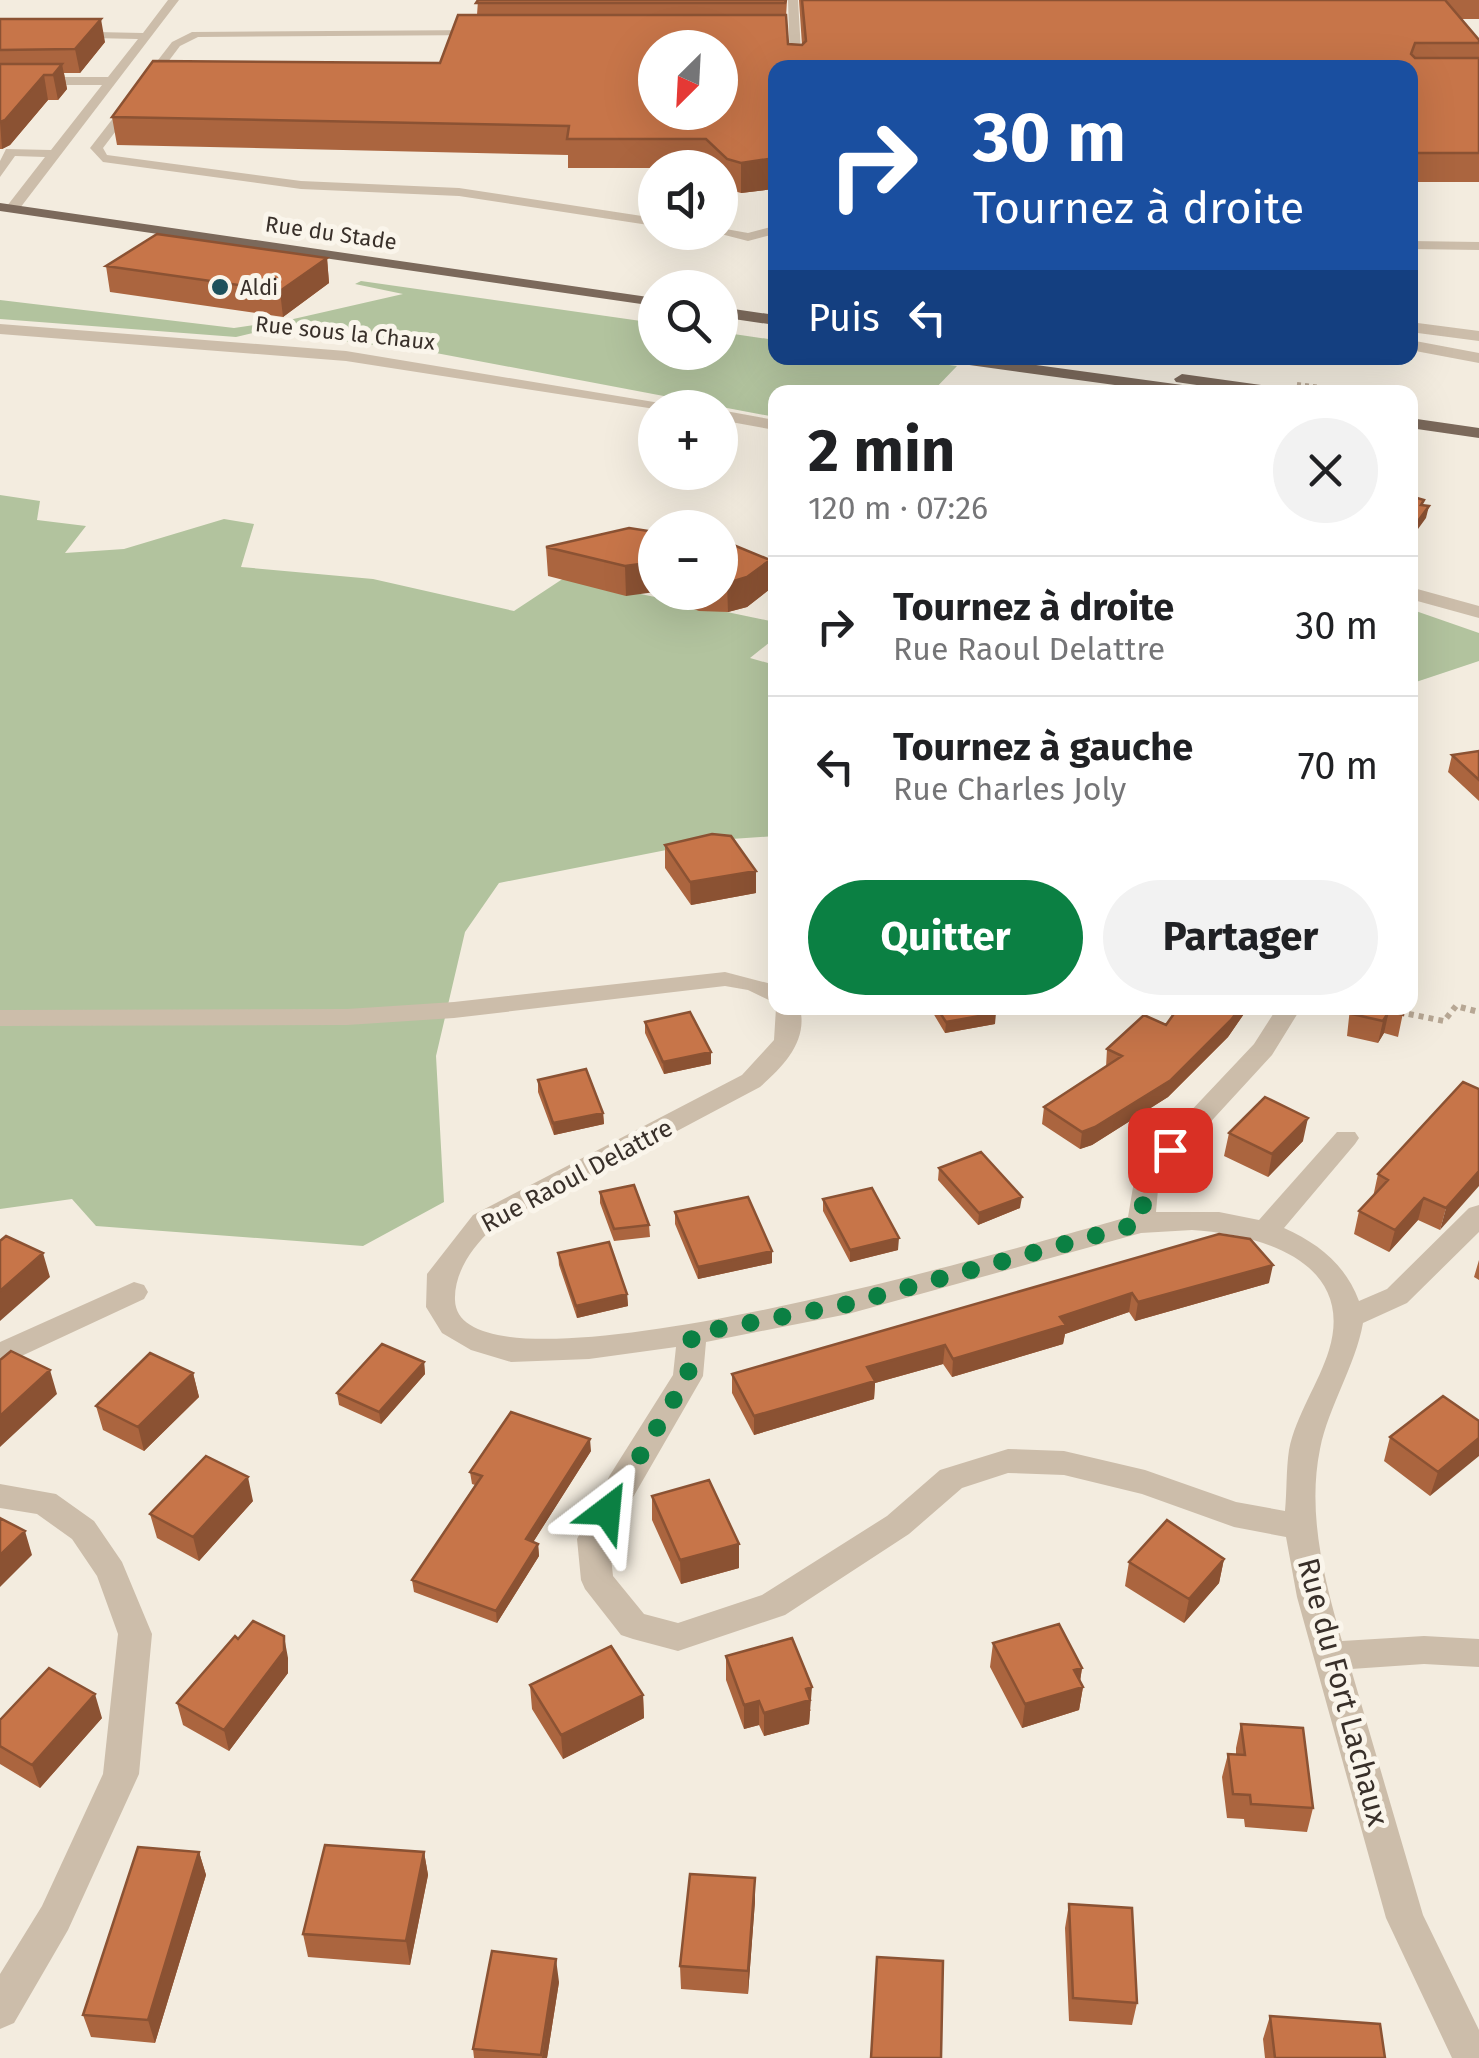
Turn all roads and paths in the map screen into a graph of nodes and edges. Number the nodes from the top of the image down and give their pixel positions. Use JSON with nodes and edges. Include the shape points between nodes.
{"nodes":[{"id":1,"x":174,"y":0,"type":"edge"},
{"id":2,"x":794,"y":0,"type":"edge"},
{"id":3,"x":0,"y":33,"type":"edge"},
{"id":4,"x":504,"y":33,"type":"edge"},
{"id":5,"x":774,"y":34,"type":"edge"},
{"id":6,"x":793,"y":34,"type":"junction"},
{"id":7,"x":144,"y":36,"type":"junction"},
{"id":8,"x":795,"y":60,"type":"edge"},
{"id":9,"x":0,"y":80,"type":"edge"},
{"id":10,"x":108,"y":81,"type":"junction"},
{"id":11,"x":54,"y":154,"type":"junction"},
{"id":12,"x":5,"y":155,"type":"edge"},
{"id":13,"x":0,"y":173,"type":"edge"},
{"id":14,"x":4,"y":212,"type":"edge"},
{"id":15,"x":638,"y":219,"type":"edge"},
{"id":16,"x":768,"y":232,"type":"edge"},
{"id":17,"x":738,"y":235,"type":"edge"},
{"id":18,"x":748,"y":237,"type":"junction"},
{"id":19,"x":768,"y":239,"type":"edge"},
{"id":20,"x":1418,"y":245,"type":"edge"},
{"id":21,"x":1479,"y":246,"type":"edge"},
{"id":22,"x":638,"y":300,"type":"edge"},
{"id":23,"x":638,"y":311,"type":"edge"},
{"id":24,"x":738,"y":315,"type":"edge"},
{"id":25,"x":768,"y":319,"type":"edge"},
{"id":26,"x":738,"y":327,"type":"edge"},
{"id":27,"x":1418,"y":327,"type":"edge"},
{"id":28,"x":0,"y":329,"type":"edge"},
{"id":29,"x":768,"y":331,"type":"edge"},
{"id":30,"x":1479,"y":336,"type":"edge"},
{"id":31,"x":1418,"y":347,"type":"edge"},
{"id":32,"x":1479,"y":358,"type":"edge"},
{"id":33,"x":1006,"y":365,"type":"edge"},
{"id":34,"x":1085,"y":365,"type":"edge"},
{"id":35,"x":1148,"y":385,"type":"edge"},
{"id":36,"x":1226,"y":385,"type":"edge"},
{"id":37,"x":638,"y":401,"type":"edge"},
{"id":38,"x":1418,"y":413,"type":"edge"},
{"id":39,"x":738,"y":418,"type":"edge"},
{"id":40,"x":1479,"y":422,"type":"edge"},
{"id":41,"x":768,"y":424,"type":"edge"},
{"id":42,"x":1418,"y":424,"type":"edge"},
{"id":43,"x":1479,"y":434,"type":"edge"},
{"id":44,"x":1418,"y":595,"type":"edge"},
{"id":45,"x":1479,"y":612,"type":"edge"},
{"id":46,"x":768,"y":994,"type":"edge"},
{"id":47,"x":1479,"y":1012,"type":"edge"},
{"id":48,"x":782,"y":1015,"type":"edge"},
{"id":49,"x":1285,"y":1015,"type":"edge"},
{"id":50,"x":1412,"y":1015,"type":"edge"},
{"id":51,"x":0,"y":1018,"type":"edge"},
{"id":52,"x":1346,"y":1138,"type":"dead end"},
{"id":53,"x":1479,"y":1214,"type":"edge"},
{"id":54,"x":1141,"y":1223,"type":"junction"},
{"id":55,"x":1265,"y":1232,"type":"junction"},
{"id":56,"x":134,"y":1292,"type":"dead end"},
{"id":57,"x":1350,"y":1316,"type":"junction"},
{"id":58,"x":692,"y":1334,"type":"junction"},
{"id":59,"x":0,"y":1355,"type":"edge"},
{"id":60,"x":0,"y":1496,"type":"edge"},
{"id":61,"x":1300,"y":1527,"type":"junction"},
{"id":62,"x":1479,"y":1653,"type":"edge"},
{"id":63,"x":1330,"y":1656,"type":"junction"},
{"id":64,"x":0,"y":2010,"type":"edge"},
{"id":65,"x":1472,"y":2058,"type":"edge"}],
"edges":[{"from":1,"to":7,"type":"street"},
{"from":2,"to":6,"type":"street"},
{"from":3,"to":7,"type":"street"},
{"from":4,"to":15,"type":"street","via":[[196,34],[176,44],[96,148],[104,158],[301,185],[459,192]]},
{"from":5,"to":6,"type":"street"},
{"from":6,"to":8,"type":"street"},
{"from":7,"to":10,"type":"street"},
{"from":9,"to":10,"type":"street"},
{"from":10,"to":11,"type":"street"},
{"from":11,"to":12,"type":"street"},
{"from":11,"to":14,"type":"street"},
{"from":12,"to":13,"type":"street"},
{"from":14,"to":22,"type":"main road","name":"Rue du Stade"},
{"from":14,"to":23,"type":"main road","name":"Rue du Stade"},
{"from":16,"to":18,"type":"street"},
{"from":17,"to":18,"type":"street"},
{"from":18,"to":19,"type":"street"},
{"from":20,"to":21,"type":"street"},
{"from":24,"to":25,"type":"main road"},
{"from":26,"to":29,"type":"main road"},
{"from":27,"to":30,"type":"street"},
{"from":28,"to":37,"type":"street","name":"Rue sous la Chaux","via":[[346,356]]},
{"from":31,"to":32,"type":"street"},
{"from":33,"to":35,"type":"main road"},
{"from":34,"to":36,"type":"main road"},
{"from":38,"to":40,"type":"main road"},
{"from":39,"to":41,"type":"street"},
{"from":42,"to":43,"type":"main road"},
{"from":44,"to":45,"type":"street"},
{"from":46,"to":51,"type":"street","name":"Rue Raoul Delattre","via":[[725,979],[347,1017]]},
{"from":47,"to":50,"type":"path","via":[[1456,1006],[1444,1021]]},
{"from":48,"to":58,"type":"street","name":"Rue Raoul Delattre","via":[[783,1046],[750,1082],[484,1222],[442,1274],[440,1307],[452,1324],[511,1351]]},
{"from":49,"to":54,"type":"street","via":[[1263,1049],[1146,1176]]},
{"from":52,"to":55,"type":"street"},
{"from":53,"to":57,"type":"street","via":[[1396,1296]]},
{"from":54,"to":55,"type":"street","name":"Rue Raoul Delattre","via":[[1182,1217]]},
{"from":54,"to":58,"type":"street","name":"Rue Raoul Delattre","via":[[848,1304]]},
{"from":55,"to":57,"type":"street","name":"Rue Raoul Delattre","via":[[1308,1254],[1335,1280]]},
{"from":56,"to":59,"type":"street"},
{"from":57,"to":61,"type":"street","name":"Rue du Fort Lachaux","via":[[1305,1448]]},
{"from":58,"to":61,"type":"street","via":[[688,1376],[593,1538],[597,1580],[632,1625],[678,1638],[773,1604],[898,1525],[950,1479],[1008,1461],[1097,1470],[1234,1514]]},
{"from":60,"to":64,"type":"street","via":[[45,1503],[84,1530],[111,1571],[135,1634],[120,1774],[55,1918]]},
{"from":61,"to":63,"type":"street","name":"Rue du Fort Lachaux"},
{"from":62,"to":63,"type":"street"},
{"from":63,"to":65,"type":"street","name":"Rue du Fort Lachaux","via":[[1405,1918]]}]}
